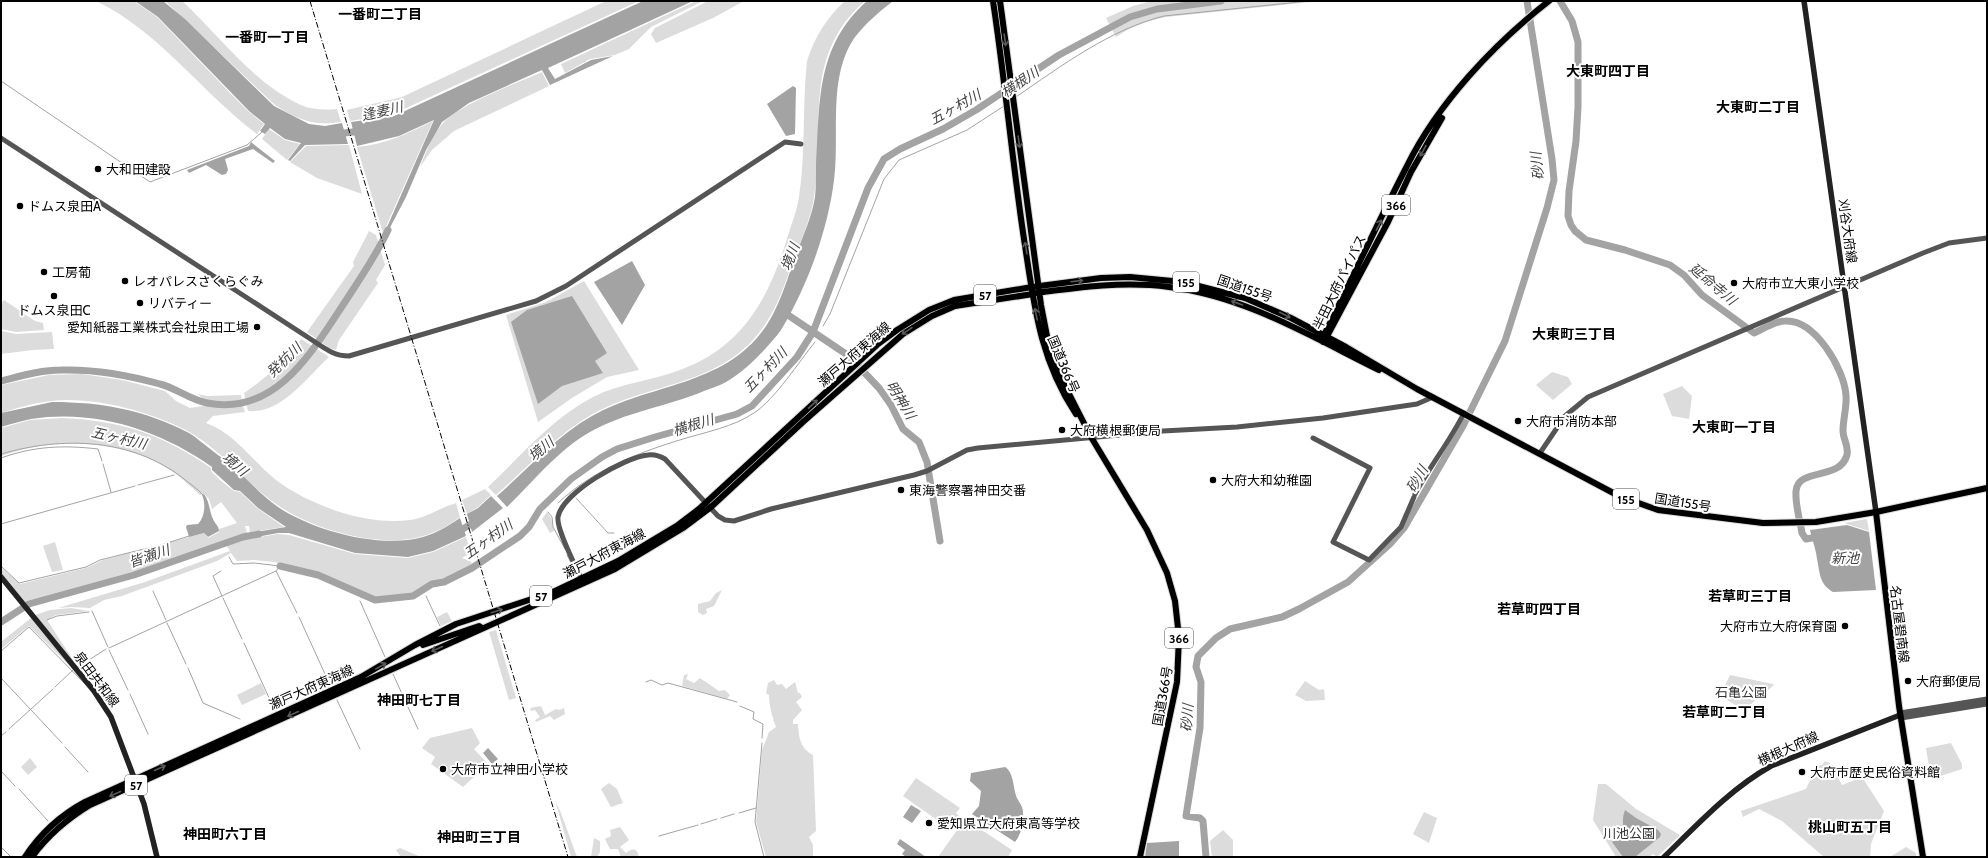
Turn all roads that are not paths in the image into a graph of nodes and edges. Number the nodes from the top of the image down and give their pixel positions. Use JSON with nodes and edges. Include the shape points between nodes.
{"nodes":[{"id":1,"x":993,"y":1,"type":"edge"},
{"id":2,"x":1000,"y":1,"type":"edge"},
{"id":3,"x":1549,"y":1,"type":"edge"},
{"id":4,"x":1804,"y":1,"type":"edge"},
{"id":5,"x":1,"y":138,"type":"edge"},
{"id":6,"x":801,"y":144,"type":"dead end"},
{"id":7,"x":1987,"y":238,"type":"edge"},
{"id":8,"x":1844,"y":286,"type":"junction"},
{"id":9,"x":1036,"y":290,"type":"junction"},
{"id":10,"x":1325,"y":338,"type":"junction"},
{"id":11,"x":850,"y":375,"type":"junction"},
{"id":12,"x":1432,"y":396,"type":"junction"},
{"id":13,"x":1464,"y":413,"type":"junction"},
{"id":14,"x":1091,"y":437,"type":"junction"},
{"id":15,"x":1313,"y":438,"type":"dead end"},
{"id":16,"x":1540,"y":454,"type":"junction"},
{"id":17,"x":1987,"y":488,"type":"edge"},
{"id":18,"x":708,"y":505,"type":"junction"},
{"id":19,"x":1876,"y":512,"type":"junction"},
{"id":20,"x":1,"y":578,"type":"edge"},
{"id":21,"x":583,"y":581,"type":"junction"},
{"id":22,"x":482,"y":628,"type":"junction"},
{"id":23,"x":400,"y":655,"type":"junction"},
{"id":24,"x":1987,"y":699,"type":"edge"},
{"id":25,"x":1987,"y":704,"type":"edge"},
{"id":26,"x":1900,"y":715,"type":"junction"},
{"id":27,"x":136,"y":782,"type":"junction"},
{"id":28,"x":25,"y":857,"type":"edge"},
{"id":29,"x":32,"y":857,"type":"edge"},
{"id":30,"x":157,"y":857,"type":"edge"},
{"id":31,"x":1140,"y":857,"type":"edge"},
{"id":32,"x":1664,"y":857,"type":"edge"},
{"id":33,"x":1923,"y":857,"type":"edge"}],
"edges":[{"from":9,"to":1,"type":"main road","one_way":true,"via":[[1006,108]]},
{"from":2,"to":9,"type":"main road","one_way":true},
{"from":3,"to":10,"type":"main road","name":"半田大府パイパス","number":"366","via":[[1512,32],[1475,71],[1438,123]]},
{"from":4,"to":8,"type":"main road","name":"刈谷大府線"},
{"from":5,"to":6,"type":"street","via":[[324,348],[336,354],[349,356],[544,298],[785,142]]},
{"from":7,"to":8,"type":"street","via":[[1950,243]]},
{"from":8,"to":16,"type":"street","via":[[1588,397],[1565,416]]},
{"from":8,"to":19,"type":"main road","name":"刈谷大府線"},
{"from":9,"to":10,"type":"main road","name":"国道155号","number":"155","via":[[1101,278],[1130,277],[1183,282],[1245,298],[1280,312]]},
{"from":9,"to":11,"type":"main road","name":"瀬戸大府東海線","number":"57","one_way":true,"via":[[947,309],[902,334],[866,366]]},
{"from":9,"to":11,"type":"main road","name":"瀬戸大府東海線","number":"57","via":[[965,297],[938,306],[897,330],[864,358]]},
{"from":9,"to":14,"type":"main road","name":"国道366号","number":"366","via":[[1057,369]]},
{"from":10,"to":12,"type":"main road","name":"国道155号","number":"155"},
{"from":11,"to":18,"type":"main road","name":"瀬戸大府東海線","number":"57"},
{"from":12,"to":13,"type":"main road","name":"国道155号","number":"155"},
{"from":12,"to":14,"type":"street","via":[[1417,404],[1323,418]]},
{"from":13,"to":15,"type":"street","via":[[1414,496],[1401,527],[1368,560],[1333,542],[1370,468]]},
{"from":13,"to":16,"type":"main road","name":"国道155号","number":"155"},
{"from":14,"to":18,"type":"street","via":[[967,450],[914,475],[771,509],[734,521],[720,518]]},
{"from":14,"to":31,"type":"main road","name":"国道366号","number":"366","via":[[1158,552],[1175,601],[1178,624],[1177,682]]},
{"from":16,"to":19,"type":"main road","name":"国道155号","number":"155","via":[[1624,498],[1658,510],[1757,522],[1797,524]]},
{"from":17,"to":19,"type":"main road","name":"国道155号","number":"155"},
{"from":18,"to":21,"type":"main road","name":"瀬戸大府東海線","number":"57","via":[[664,540],[615,569]]},
{"from":18,"to":21,"type":"street","via":[[670,463],[660,456],[648,454],[597,478],[569,498],[558,516],[562,536]]},
{"from":19,"to":26,"type":"main road","name":"名古屋碧南線"},
{"from":20,"to":27,"type":"main road","name":"泉田共和線","via":[[105,706],[119,733]]},
{"from":21,"to":22,"type":"main road","name":"瀬戸大府東海線","number":"57"},
{"from":23,"to":21,"type":"main road","name":"瀬戸大府東海線","number":"57","one_way":true,"via":[[456,624]]},
{"from":22,"to":23,"type":"main road","number":"57","via":[[479,626],[457,635],[431,641]]},
{"from":22,"to":27,"type":"main road","name":"瀬戸大府東海線","number":"57","one_way":true},
{"from":27,"to":23,"type":"main road","name":"瀬戸大府東海線","number":"57","one_way":true,"via":[[361,677]]},
{"from":24,"to":26,"type":"street"},
{"from":25,"to":26,"type":"street"},
{"from":26,"to":32,"type":"main road","name":"横根大府線","via":[[1777,763],[1756,774],[1739,786]]},
{"from":26,"to":33,"type":"main road","name":"名古屋碧南線"},
{"from":27,"to":28,"type":"main road","name":"瀬戸大府東海線","number":"57","via":[[98,795],[71,810],[43,834]]},
{"from":27,"to":29,"type":"main road","name":"瀬戸大府東海線","number":"57","one_way":true,"via":[[75,815],[52,834]]},
{"from":27,"to":30,"type":"main road","name":"泉田共和線"}]}
